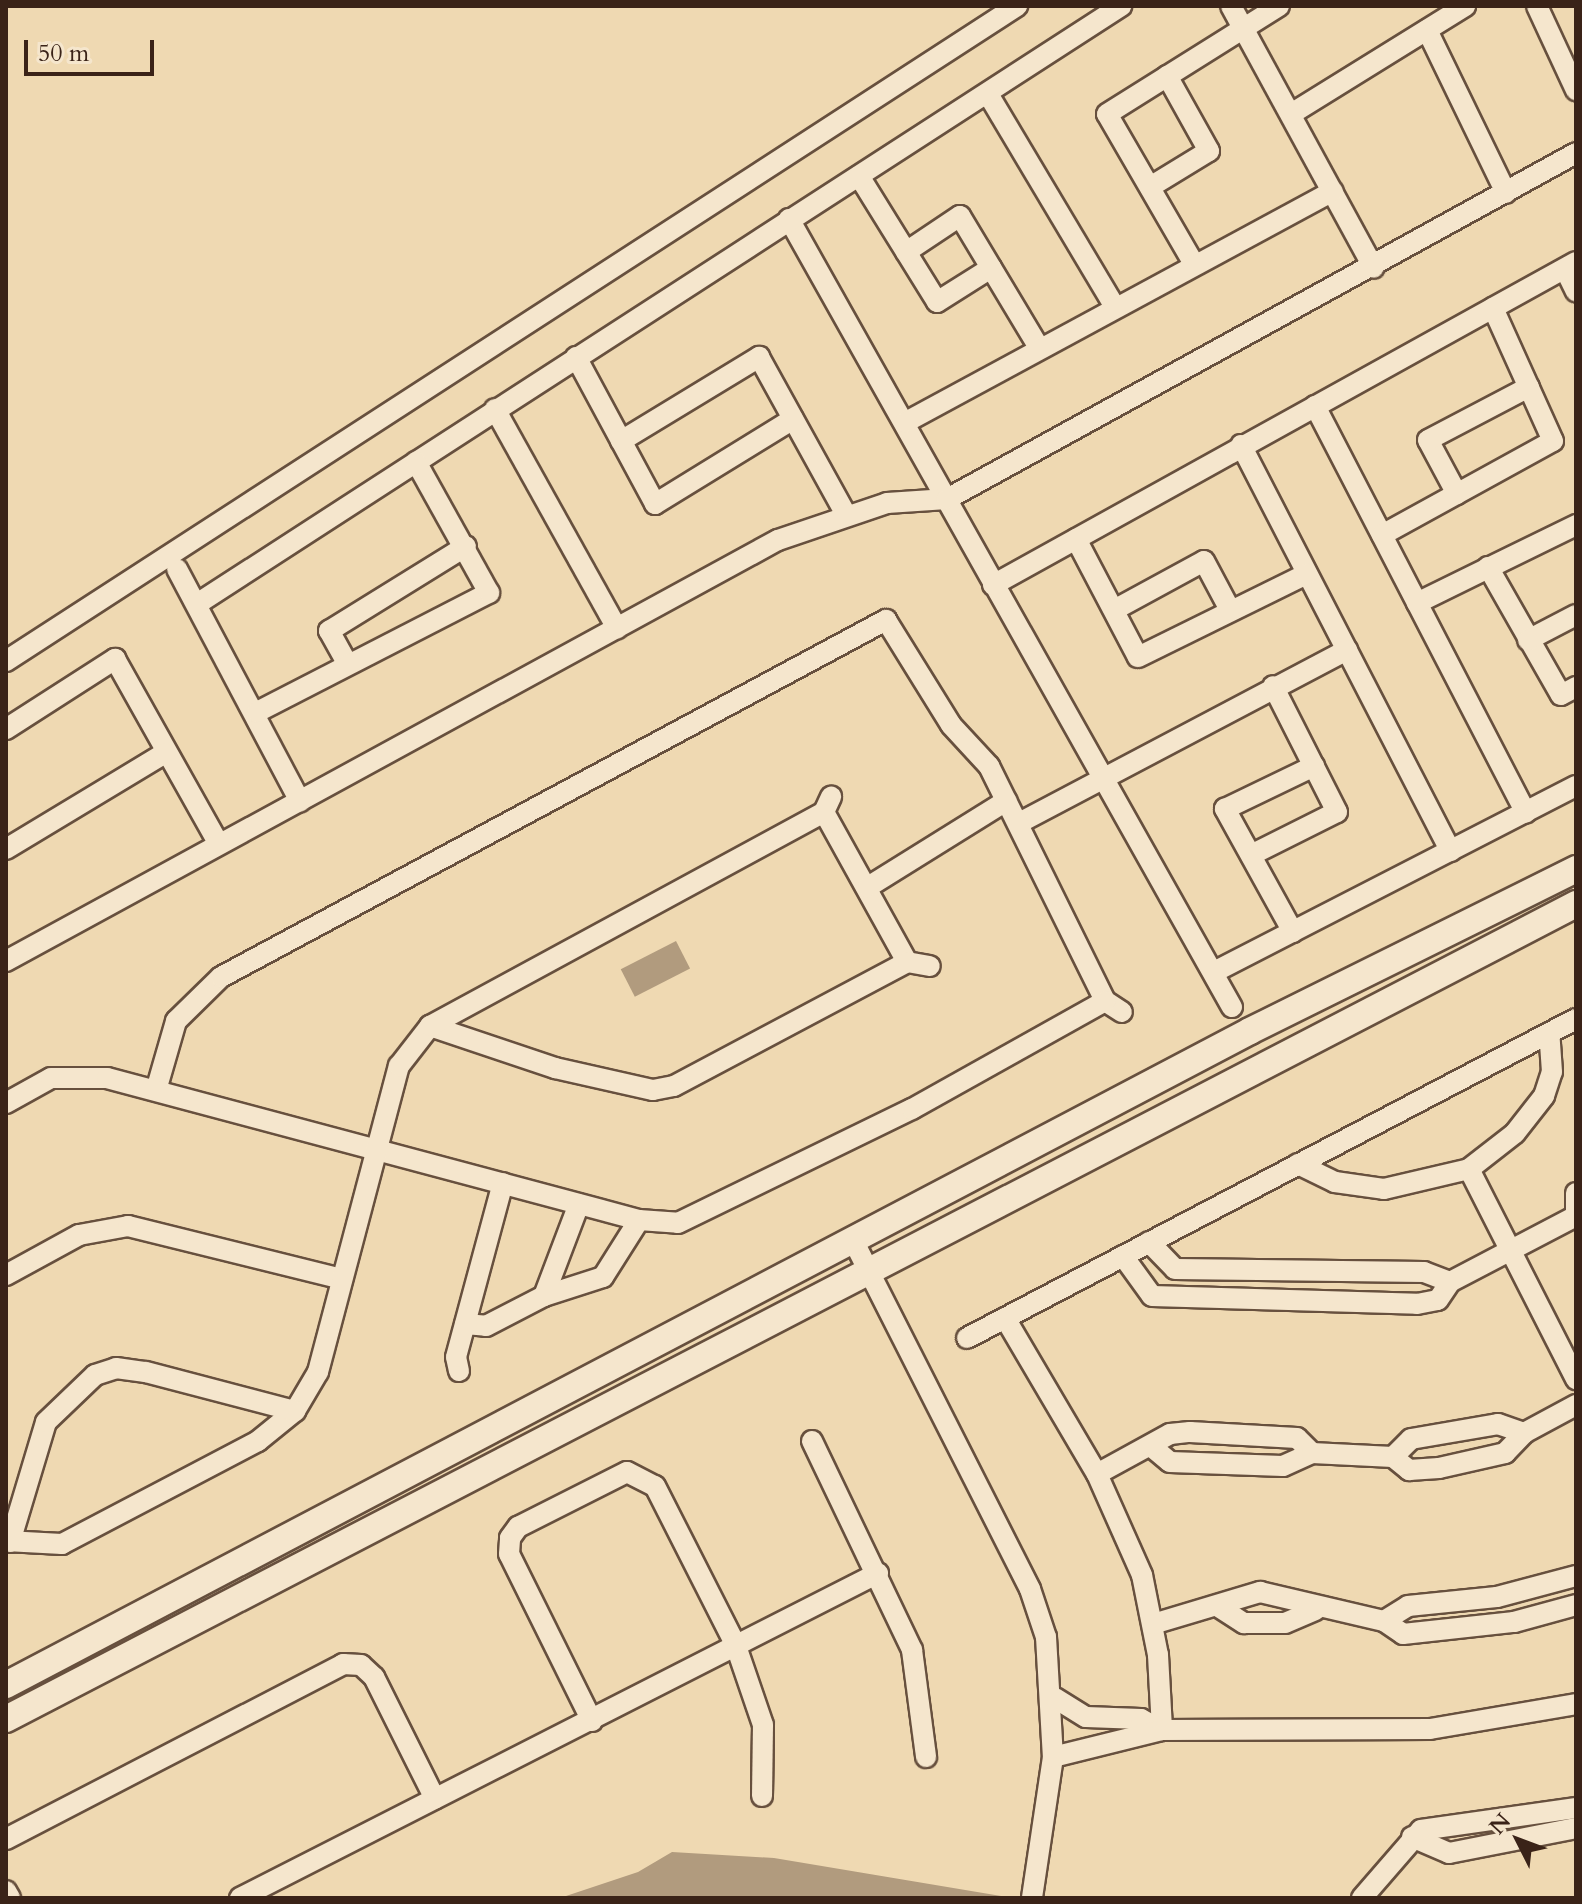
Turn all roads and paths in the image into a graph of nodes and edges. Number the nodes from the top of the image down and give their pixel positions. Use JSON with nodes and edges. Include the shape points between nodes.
{"nodes":[{"id":1,"x":1017,"y":6,"type":"edge"},
{"id":2,"x":1121,"y":6,"type":"edge"},
{"id":3,"x":1231,"y":6,"type":"edge"},
{"id":4,"x":1279,"y":6,"type":"edge"},
{"id":5,"x":1465,"y":6,"type":"edge"},
{"id":6,"x":1537,"y":6,"type":"edge"},
{"id":7,"x":1243,"y":29,"type":"junction"},
{"id":8,"x":1427,"y":30,"type":"junction"},
{"id":9,"x":1167,"y":76,"type":"junction"},
{"id":10,"x":1576,"y":90,"type":"edge"},
{"id":11,"x":988,"y":94,"type":"junction"},
{"id":12,"x":1291,"y":114,"type":"junction"},
{"id":13,"x":1576,"y":153,"type":"edge"},
{"id":14,"x":859,"y":176,"type":"junction"},
{"id":15,"x":1150,"y":187,"type":"junction"},
{"id":16,"x":1333,"y":191,"type":"junction"},
{"id":17,"x":1506,"y":193,"type":"junction"},
{"id":18,"x":789,"y":219,"type":"junction"},
{"id":19,"x":906,"y":252,"type":"junction"},
{"id":20,"x":1194,"y":264,"type":"junction"},
{"id":21,"x":1571,"y":266,"type":"edge"},
{"id":22,"x":991,"y":268,"type":"junction"},
{"id":23,"x":1374,"y":268,"type":"junction"},
{"id":24,"x":1576,"y":292,"type":"edge"},
{"id":25,"x":1115,"y":307,"type":"junction"},
{"id":26,"x":1493,"y":308,"type":"junction"},
{"id":27,"x":1038,"y":346,"type":"junction"},
{"id":28,"x":576,"y":357,"type":"junction"},
{"id":29,"x":1529,"y":387,"type":"junction"},
{"id":30,"x":1315,"y":406,"type":"junction"},
{"id":31,"x":495,"y":409,"type":"junction"},
{"id":32,"x":793,"y":419,"type":"junction"},
{"id":33,"x":906,"y":422,"type":"junction"},
{"id":34,"x":621,"y":441,"type":"junction"},
{"id":35,"x":1241,"y":445,"type":"junction"},
{"id":36,"x":416,"y":462,"type":"junction"},
{"id":37,"x":1457,"y":494,"type":"junction"},
{"id":38,"x":947,"y":499,"type":"junction"},
{"id":39,"x":845,"y":513,"type":"junction"},
{"id":40,"x":1576,"y":525,"type":"edge"},
{"id":41,"x":1382,"y":535,"type":"junction"},
{"id":42,"x":1076,"y":539,"type":"junction"},
{"id":43,"x":466,"y":546,"type":"junction"},
{"id":44,"x":1488,"y":567,"type":"junction"},
{"id":45,"x":177,"y":569,"type":"dead end"},
{"id":46,"x":1307,"y":574,"type":"junction"},
{"id":47,"x":993,"y":585,"type":"junction"},
{"id":48,"x":1417,"y":603,"type":"junction"},
{"id":49,"x":197,"y":604,"type":"junction"},
{"id":50,"x":1114,"y":610,"type":"junction"},
{"id":51,"x":1230,"y":610,"type":"junction"},
{"id":52,"x":1576,"y":615,"type":"edge"},
{"id":53,"x":617,"y":628,"type":"junction"},
{"id":54,"x":1528,"y":640,"type":"junction"},
{"id":55,"x":1347,"y":650,"type":"junction"},
{"id":56,"x":6,"y":661,"type":"edge"},
{"id":57,"x":347,"y":663,"type":"junction"},
{"id":58,"x":1273,"y":686,"type":"junction"},
{"id":59,"x":1576,"y":687,"type":"edge"},
{"id":60,"x":257,"y":712,"type":"junction"},
{"id":61,"x":6,"y":729,"type":"edge"},
{"id":62,"x":165,"y":753,"type":"junction"},
{"id":63,"x":1314,"y":766,"type":"junction"},
{"id":64,"x":1105,"y":776,"type":"junction"},
{"id":65,"x":1576,"y":786,"type":"edge"},
{"id":66,"x":300,"y":801,"type":"junction"},
{"id":67,"x":1006,"y":801,"type":"junction"},
{"id":68,"x":1526,"y":813,"type":"junction"},
{"id":69,"x":1019,"y":823,"type":"junction"},
{"id":70,"x":219,"y":844,"type":"junction"},
{"id":71,"x":6,"y":849,"type":"edge"},
{"id":72,"x":1451,"y":851,"type":"junction"},
{"id":73,"x":1251,"y":855,"type":"junction"},
{"id":74,"x":1576,"y":869,"type":"edge"},
{"id":75,"x":868,"y":887,"type":"junction"},
{"id":76,"x":1576,"y":904,"type":"edge"},
{"id":77,"x":1293,"y":932,"type":"junction"},
{"id":78,"x":6,"y":961,"type":"edge"},
{"id":79,"x":907,"y":962,"type":"junction"},
{"id":80,"x":930,"y":966,"type":"dead end"},
{"id":81,"x":1214,"y":972,"type":"junction"},
{"id":82,"x":1232,"y":1007,"type":"dead end"},
{"id":83,"x":1576,"y":1019,"type":"edge"},
{"id":84,"x":430,"y":1026,"type":"junction"},
{"id":85,"x":1549,"y":1033,"type":"junction"},
{"id":86,"x":157,"y":1087,"type":"junction"},
{"id":87,"x":6,"y":1103,"type":"edge"},
{"id":88,"x":375,"y":1149,"type":"junction"},
{"id":89,"x":1298,"y":1164,"type":"junction"},
{"id":90,"x":1469,"y":1169,"type":"junction"},
{"id":91,"x":503,"y":1183,"type":"junction"},
{"id":92,"x":1576,"y":1193,"type":"edge"},
{"id":93,"x":579,"y":1204,"type":"junction"},
{"id":94,"x":1576,"y":1214,"type":"edge"},
{"id":95,"x":639,"y":1220,"type":"junction"},
{"id":96,"x":1149,"y":1242,"type":"junction"},
{"id":97,"x":855,"y":1244,"type":"junction"},
{"id":98,"x":1510,"y":1247,"type":"junction"},
{"id":99,"x":1123,"y":1256,"type":"junction"},
{"id":100,"x":870,"y":1274,"type":"junction"},
{"id":101,"x":6,"y":1275,"type":"edge"},
{"id":102,"x":342,"y":1279,"type":"junction"},
{"id":103,"x":1450,"y":1282,"type":"junction"},
{"id":104,"x":544,"y":1296,"type":"junction"},
{"id":105,"x":1005,"y":1318,"type":"junction"},
{"id":106,"x":465,"y":1324,"type":"junction"},
{"id":107,"x":967,"y":1338,"type":"dead end"},
{"id":108,"x":459,"y":1371,"type":"dead end"},
{"id":109,"x":1576,"y":1379,"type":"edge"},
{"id":110,"x":1576,"y":1405,"type":"edge"},
{"id":111,"x":295,"y":1411,"type":"junction"},
{"id":112,"x":1524,"y":1433,"type":"junction"},
{"id":113,"x":812,"y":1441,"type":"dead end"},
{"id":114,"x":1152,"y":1447,"type":"junction"},
{"id":115,"x":1312,"y":1453,"type":"junction"},
{"id":116,"x":1393,"y":1457,"type":"junction"},
{"id":117,"x":1097,"y":1474,"type":"junction"},
{"id":118,"x":8,"y":1541,"type":"edge"},
{"id":119,"x":878,"y":1573,"type":"junction"},
{"id":120,"x":1576,"y":1576,"type":"edge"},
{"id":121,"x":1576,"y":1605,"type":"edge"},
{"id":122,"x":1219,"y":1607,"type":"junction"},
{"id":123,"x":1315,"y":1610,"type":"junction"},
{"id":124,"x":1384,"y":1621,"type":"junction"},
{"id":125,"x":1153,"y":1624,"type":"junction"},
{"id":126,"x":736,"y":1646,"type":"junction"},
{"id":127,"x":6,"y":1685,"type":"edge"},
{"id":128,"x":1055,"y":1698,"type":"junction"},
{"id":129,"x":1576,"y":1704,"type":"edge"},
{"id":130,"x":6,"y":1719,"type":"edge"},
{"id":131,"x":592,"y":1721,"type":"junction"},
{"id":132,"x":1162,"y":1730,"type":"junction"},
{"id":133,"x":926,"y":1757,"type":"dead end"},
{"id":134,"x":1053,"y":1757,"type":"junction"},
{"id":135,"x":762,"y":1796,"type":"dead end"},
{"id":136,"x":435,"y":1799,"type":"junction"},
{"id":137,"x":1576,"y":1808,"type":"edge"},
{"id":138,"x":1576,"y":1828,"type":"edge"},
{"id":139,"x":1412,"y":1837,"type":"junction"},
{"id":140,"x":6,"y":1839,"type":"edge"},
{"id":141,"x":6,"y":1891,"type":"edge"},
{"id":142,"x":10,"y":1898,"type":"edge"},
{"id":143,"x":240,"y":1898,"type":"edge"},
{"id":144,"x":1032,"y":1898,"type":"edge"},
{"id":145,"x":1362,"y":1898,"type":"edge"}],
"edges":[{"from":1,"to":56,"type":"street"},
{"from":2,"to":11,"type":"street"},
{"from":3,"to":7,"type":"street"},
{"from":4,"to":7,"type":"street"},
{"from":5,"to":8,"type":"street"},
{"from":6,"to":10,"type":"street"},
{"from":7,"to":9,"type":"street"},
{"from":7,"to":12,"type":"street"},
{"from":8,"to":12,"type":"street"},
{"from":8,"to":17,"type":"street"},
{"from":9,"to":15,"type":"street","via":[[1209,151]]},
{"from":9,"to":15,"type":"street","via":[[1107,114]]},
{"from":11,"to":14,"type":"street"},
{"from":11,"to":25,"type":"street"},
{"from":12,"to":16,"type":"street"},
{"from":13,"to":17,"type":"street"},
{"from":14,"to":18,"type":"street"},
{"from":14,"to":19,"type":"street"},
{"from":15,"to":20,"type":"street"},
{"from":16,"to":20,"type":"street"},
{"from":16,"to":23,"type":"street"},
{"from":17,"to":23,"type":"street"},
{"from":18,"to":28,"type":"street"},
{"from":18,"to":33,"type":"street"},
{"from":19,"to":22,"type":"street","via":[[937,302]]},
{"from":19,"to":22,"type":"street","via":[[960,216]]},
{"from":20,"to":25,"type":"street"},
{"from":21,"to":24,"type":"street"},
{"from":21,"to":26,"type":"street"},
{"from":22,"to":27,"type":"street"},
{"from":23,"to":38,"type":"street"},
{"from":25,"to":27,"type":"street"},
{"from":26,"to":29,"type":"street"},
{"from":26,"to":30,"type":"street"},
{"from":27,"to":33,"type":"street"},
{"from":28,"to":31,"type":"street"},
{"from":28,"to":34,"type":"street"},
{"from":29,"to":37,"type":"street","via":[[1553,441]]},
{"from":29,"to":37,"type":"street","via":[[1428,440]]},
{"from":30,"to":35,"type":"street"},
{"from":30,"to":41,"type":"street"},
{"from":31,"to":36,"type":"street"},
{"from":31,"to":53,"type":"street"},
{"from":32,"to":34,"type":"street","via":[[759,357]]},
{"from":32,"to":34,"type":"street","via":[[655,504]]},
{"from":32,"to":39,"type":"street"},
{"from":33,"to":38,"type":"street"},
{"from":35,"to":42,"type":"street"},
{"from":35,"to":46,"type":"street"},
{"from":36,"to":43,"type":"street"},
{"from":36,"to":49,"type":"street"},
{"from":37,"to":41,"type":"street"},
{"from":38,"to":39,"type":"street"},
{"from":38,"to":47,"type":"street"},
{"from":39,"to":53,"type":"street","via":[[778,540]]},
{"from":40,"to":44,"type":"street"},
{"from":41,"to":48,"type":"street"},
{"from":42,"to":47,"type":"street"},
{"from":42,"to":50,"type":"street"},
{"from":43,"to":57,"type":"street","via":[[329,631]]},
{"from":43,"to":57,"type":"street","via":[[489,593]]},
{"from":44,"to":48,"type":"street"},
{"from":44,"to":54,"type":"street"},
{"from":45,"to":49,"type":"street"},
{"from":46,"to":51,"type":"street"},
{"from":46,"to":55,"type":"street"},
{"from":47,"to":64,"type":"street"},
{"from":48,"to":68,"type":"street"},
{"from":49,"to":60,"type":"street"},
{"from":50,"to":51,"type":"street","via":[[1138,657]]},
{"from":50,"to":51,"type":"street","via":[[1204,561]]},
{"from":52,"to":54,"type":"street"},
{"from":53,"to":66,"type":"street"},
{"from":54,"to":59,"type":"street","via":[[1561,695]]},
{"from":55,"to":58,"type":"street"},
{"from":55,"to":72,"type":"street"},
{"from":57,"to":60,"type":"street"},
{"from":58,"to":63,"type":"street"},
{"from":58,"to":64,"type":"street"},
{"from":60,"to":66,"type":"street"},
{"from":61,"to":62,"type":"street","via":[[115,659]]},
{"from":62,"to":70,"type":"street"},
{"from":62,"to":71,"type":"street"},
{"from":63,"to":73,"type":"street","via":[[1337,812]]},
{"from":63,"to":73,"type":"street","via":[[1225,809]]},
{"from":64,"to":69,"type":"street"},
{"from":64,"to":81,"type":"street"},
{"from":65,"to":68,"type":"street"},
{"from":66,"to":70,"type":"street"},
{"from":67,"to":69,"type":"street"},
{"from":67,"to":75,"type":"street"},
{"from":67,"to":86,"type":"street","via":[[886,620],[221,977],[176,1021]]},
{"from":68,"to":72,"type":"street"},
{"from":69,"to":95,"type":"street","via":[[1113,1007],[697,1219]]},
{"from":70,"to":78,"type":"street"},
{"from":72,"to":77,"type":"street"},
{"from":73,"to":77,"type":"street"},
{"from":74,"to":97,"type":"street","via":[[1250,1031]]},
{"from":75,"to":79,"type":"street"},
{"from":75,"to":84,"type":"street","via":[[828,805]]},
{"from":76,"to":100,"type":"street"},
{"from":77,"to":81,"type":"street"},
{"from":79,"to":80,"type":"street"},
{"from":79,"to":84,"type":"street","via":[[674,1086],[653,1090],[555,1068]]},
{"from":81,"to":82,"type":"street"},
{"from":83,"to":85,"type":"street"},
{"from":84,"to":88,"type":"street","via":[[399,1066]]},
{"from":85,"to":89,"type":"street"},
{"from":85,"to":90,"type":"street","via":[[1552,1072],[1544,1096],[1515,1133]]},
{"from":86,"to":87,"type":"street","via":[[51,1078]]},
{"from":86,"to":88,"type":"street"},
{"from":88,"to":91,"type":"street"},
{"from":88,"to":102,"type":"street"},
{"from":89,"to":90,"type":"street","via":[[1335,1182],[1384,1189]]},
{"from":89,"to":96,"type":"street"},
{"from":90,"to":98,"type":"street"},
{"from":91,"to":93,"type":"street"},
{"from":91,"to":106,"type":"street"},
{"from":92,"to":94,"type":"street"},
{"from":93,"to":95,"type":"street"},
{"from":93,"to":104,"type":"street"},
{"from":94,"to":98,"type":"street"},
{"from":95,"to":104,"type":"street","via":[[603,1277]]},
{"from":96,"to":99,"type":"street"},
{"from":96,"to":103,"type":"street","via":[[1175,1269],[1424,1272]]},
{"from":97,"to":100,"type":"street"},
{"from":97,"to":127,"type":"street"},
{"from":98,"to":103,"type":"street"},
{"from":98,"to":109,"type":"street"},
{"from":99,"to":103,"type":"street","via":[[1152,1296],[1417,1304],[1438,1300]]},
{"from":99,"to":105,"type":"street"},
{"from":100,"to":128,"type":"street","via":[[1030,1589]]},
{"from":100,"to":130,"type":"street"},
{"from":101,"to":102,"type":"street","via":[[79,1235],[128,1226]]},
{"from":102,"to":111,"type":"street","via":[[318,1372]]},
{"from":104,"to":106,"type":"street","via":[[486,1326]]},
{"from":105,"to":107,"type":"street"},
{"from":105,"to":117,"type":"street"},
{"from":106,"to":108,"type":"street"},
{"from":110,"to":112,"type":"street"},
{"from":111,"to":118,"type":"street","via":[[258,1441],[62,1544]]},
{"from":111,"to":118,"type":"street","via":[[146,1372],[116,1368],[95,1375],[46,1422]]},
{"from":112,"to":116,"type":"street","via":[[1498,1424],[1411,1439]]},
{"from":112,"to":116,"type":"street","via":[[1514,1447],[1478,1461],[1409,1470]]},
{"from":113,"to":119,"type":"street"},
{"from":114,"to":115,"type":"street","via":[[1170,1462],[1283,1466]]},
{"from":114,"to":115,"type":"street","via":[[1170,1434],[1190,1432],[1297,1438]]},
{"from":114,"to":117,"type":"street"},
{"from":115,"to":116,"type":"street"},
{"from":117,"to":125,"type":"street","via":[[1142,1575]]},
{"from":119,"to":126,"type":"street"},
{"from":119,"to":133,"type":"street","via":[[920,1680]]},
{"from":120,"to":124,"type":"street","via":[[1497,1597],[1408,1606]]},
{"from":121,"to":124,"type":"street","via":[[1436,1632],[1403,1634]]},
{"from":122,"to":123,"type":"street","via":[[1244,1623],[1285,1623]]},
{"from":122,"to":123,"type":"street","via":[[1238,1593],[1260,1592],[1292,1595]]},
{"from":122,"to":125,"type":"street"},
{"from":123,"to":124,"type":"street"},
{"from":125,"to":132,"type":"street"},
{"from":126,"to":131,"type":"street"},
{"from":126,"to":131,"type":"street","via":[[643,1476],[627,1472],[518,1527],[509,1554]]},
{"from":126,"to":135,"type":"street","via":[[763,1725]]},
{"from":128,"to":132,"type":"street","via":[[1086,1717],[1141,1719]]},
{"from":128,"to":134,"type":"street"},
{"from":129,"to":132,"type":"street","via":[[1430,1729]]},
{"from":131,"to":136,"type":"street"},
{"from":132,"to":134,"type":"street"},
{"from":134,"to":144,"type":"street"},
{"from":136,"to":140,"type":"street","via":[[374,1677],[361,1665],[343,1664]]},
{"from":136,"to":143,"type":"street"},
{"from":137,"to":139,"type":"street"},
{"from":138,"to":139,"type":"street","via":[[1449,1853]]},
{"from":139,"to":145,"type":"street"},
{"from":141,"to":142,"type":"street"}]}
